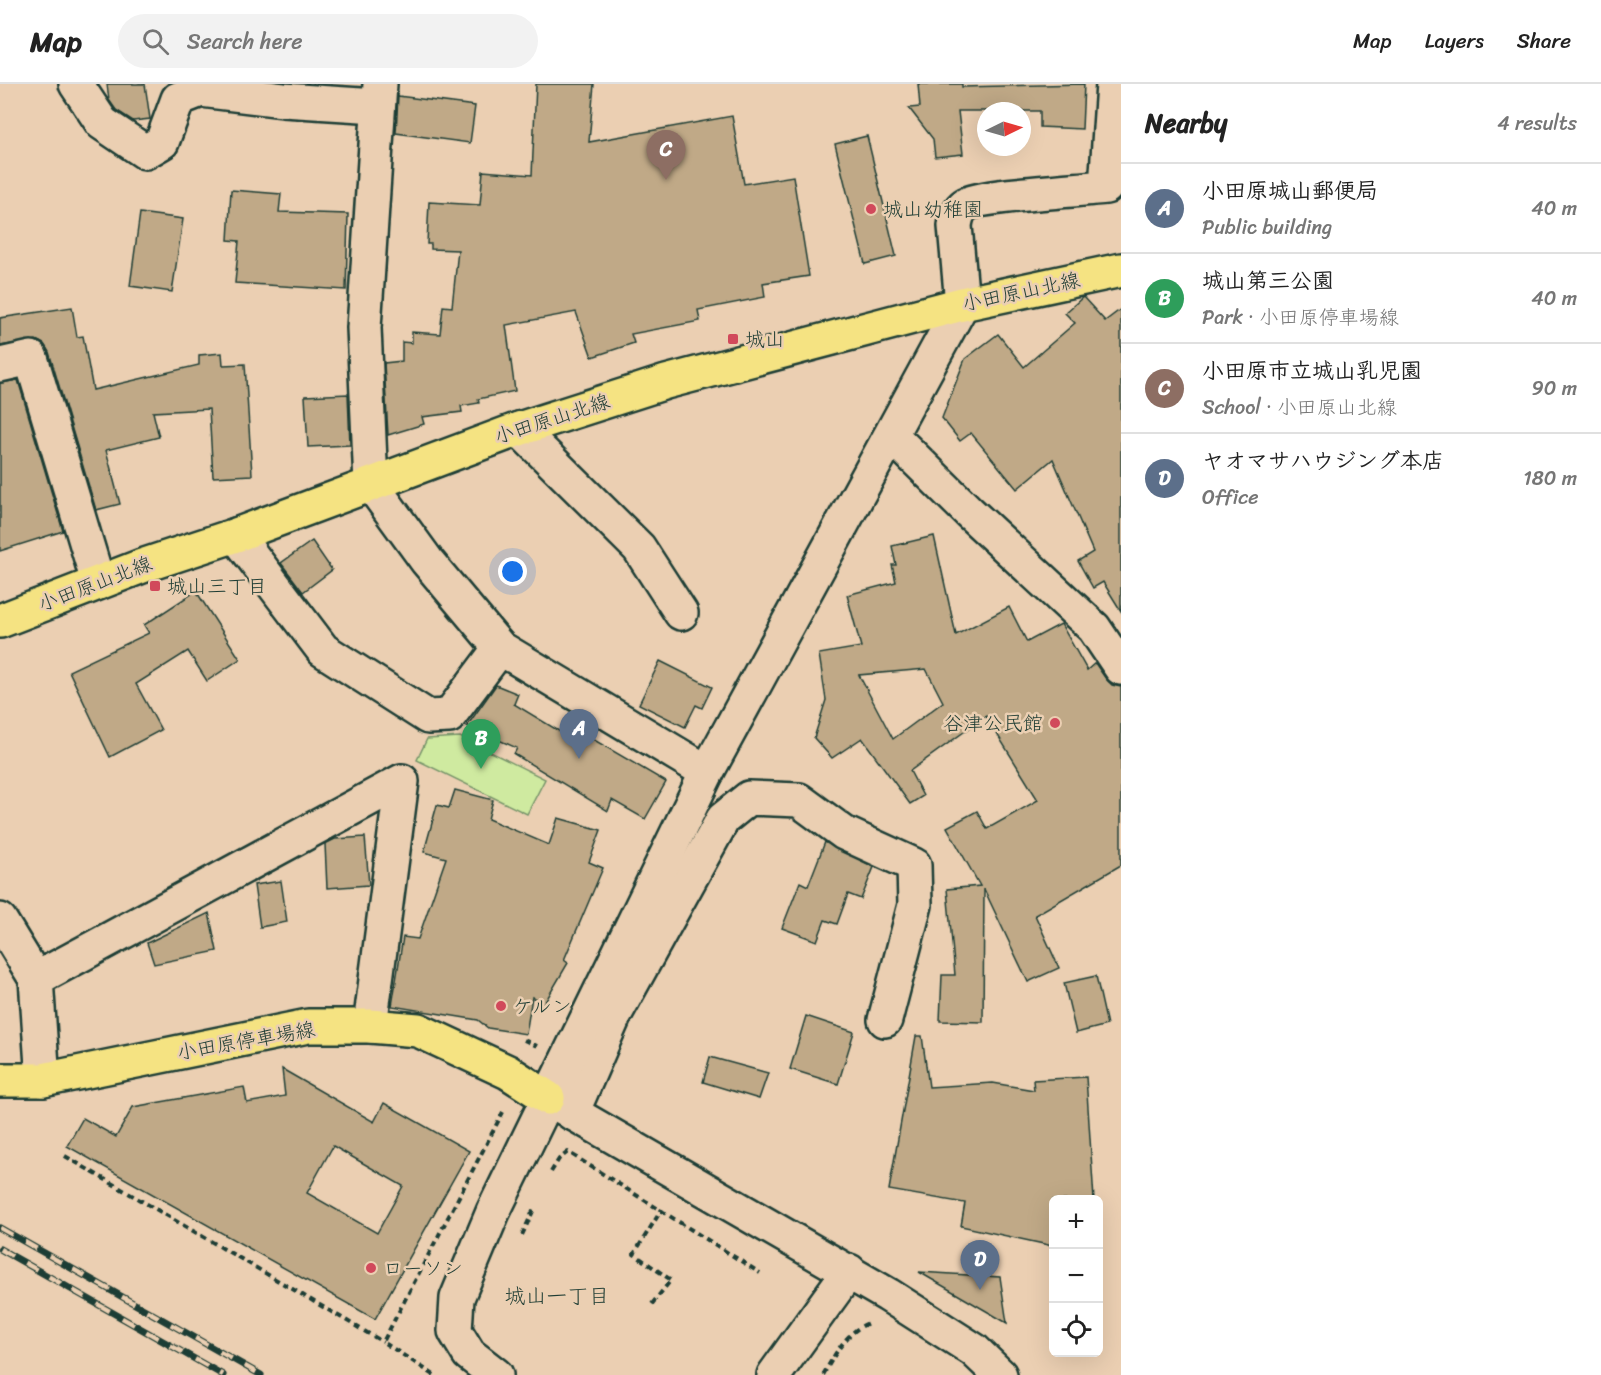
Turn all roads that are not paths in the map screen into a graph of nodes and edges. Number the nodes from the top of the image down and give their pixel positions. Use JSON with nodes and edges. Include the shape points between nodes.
{"nodes":[{"id":1,"x":76,"y":84,"type":"edge"},
{"id":2,"x":1113,"y":84,"type":"edge"},
{"id":3,"x":379,"y":95,"type":"edge"},
{"id":4,"x":1121,"y":270,"type":"edge"},
{"id":5,"x":962,"y":304,"type":"junction"},
{"id":6,"x":0,"y":365,"type":"edge"},
{"id":7,"x":519,"y":429,"type":"junction"},
{"id":8,"x":892,"y":436,"type":"junction"},
{"id":9,"x":371,"y":484,"type":"junction"},
{"id":10,"x":236,"y":535,"type":"junction"},
{"id":11,"x":98,"y":582,"type":"junction"},
{"id":12,"x":681,"y":613,"type":"dead end"},
{"id":13,"x":0,"y":621,"type":"edge"},
{"id":14,"x":500,"y":648,"type":"junction"},
{"id":15,"x":1121,"y":668,"type":"edge"},
{"id":16,"x":707,"y":772,"type":"junction"},
{"id":17,"x":0,"y":920,"type":"edge"},
{"id":18,"x":36,"y":979,"type":"junction"},
{"id":19,"x":885,"y":1020,"type":"dead end"},
{"id":20,"x":370,"y":1026,"type":"junction"},
{"id":21,"x":0,"y":1080,"type":"edge"},
{"id":22,"x":43,"y":1080,"type":"junction"},
{"id":23,"x":560,"y":1106,"type":"junction"},
{"id":24,"x":849,"y":1271,"type":"junction"},
{"id":25,"x":496,"y":1375,"type":"edge"},
{"id":26,"x":774,"y":1375,"type":"edge"},
{"id":27,"x":1000,"y":1375,"type":"edge"}],
"edges":[{"from":1,"to":3,"type":"street","via":[[102,123],[145,152],[162,142],[178,99],[201,90],[283,100]]},
{"from":2,"to":5,"type":"street","via":[[1106,187],[987,200],[966,205],[957,214]]},
{"from":3,"to":9,"type":"street","via":[[364,328]]},
{"from":4,"to":5,"type":"main road","name":"小田原山北線"},
{"from":5,"to":7,"type":"main road","name":"小田原山北線","via":[[666,382]]},
{"from":5,"to":8,"type":"street"},
{"from":6,"to":11,"type":"street","via":[[31,358]]},
{"from":7,"to":9,"type":"main road","name":"小田原山北線"},
{"from":7,"to":12,"type":"street","via":[[639,548]]},
{"from":8,"to":15,"type":"street","via":[[1094,628]]},
{"from":8,"to":16,"type":"street"},
{"from":9,"to":10,"type":"main road","name":"小田原山北線"},
{"from":9,"to":14,"type":"street","via":[[427,561]]},
{"from":10,"to":11,"type":"main road","name":"小田原山北線"},
{"from":10,"to":14,"type":"street","via":[[323,650],[428,717],[449,716]]},
{"from":11,"to":13,"type":"main road","name":"小田原山北線"},
{"from":14,"to":16,"type":"street"},
{"from":16,"to":23,"type":"street"},
{"from":17,"to":18,"type":"street"},
{"from":18,"to":20,"type":"street","via":[[402,781]]},
{"from":18,"to":22,"type":"street"},
{"from":19,"to":23,"type":"street","via":[[915,906],[914,866],[844,833],[799,800],[749,798],[723,819]]},
{"from":20,"to":22,"type":"main road","name":"小田原停車場線","via":[[308,1026]]},
{"from":20,"to":23,"type":"main road","name":"小田原停車場線","via":[[418,1030],[508,1072]]},
{"from":21,"to":22,"type":"main road","name":"小田原停車場線"},
{"from":23,"to":24,"type":"street"},
{"from":23,"to":25,"type":"street","via":[[493,1212],[458,1298],[455,1331],[469,1354]]},
{"from":24,"to":26,"type":"street"},
{"from":24,"to":27,"type":"street","via":[[974,1350]]}]}
